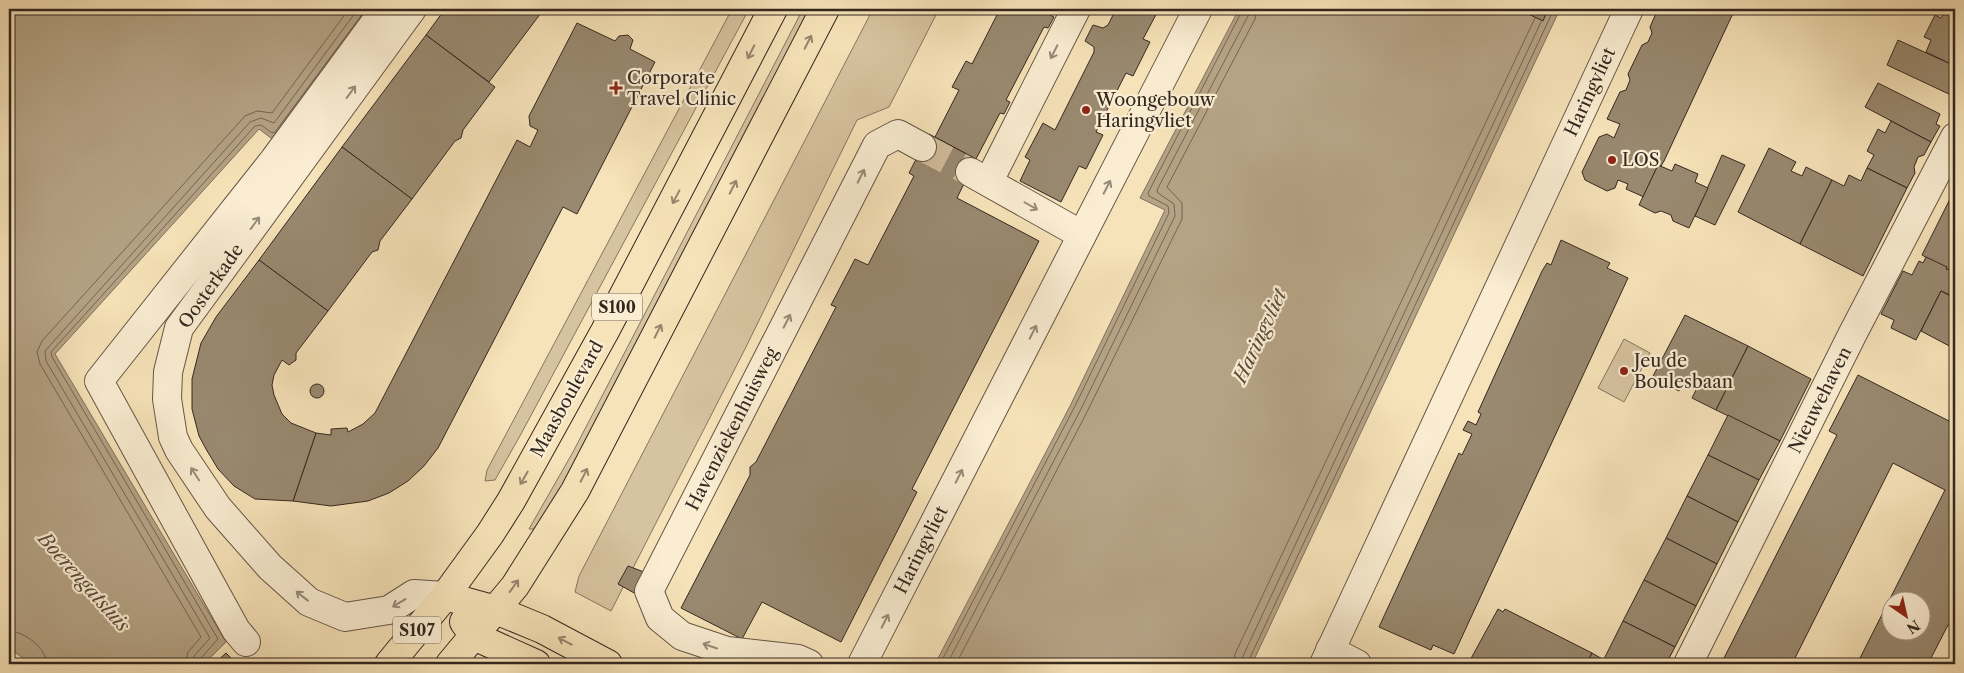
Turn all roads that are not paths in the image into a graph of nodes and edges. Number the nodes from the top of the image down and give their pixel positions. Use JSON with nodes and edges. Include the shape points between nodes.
{"nodes":[{"id":1,"x":385,"y":9,"type":"edge"},
{"id":2,"x":412,"y":9,"type":"edge"},
{"id":3,"x":773,"y":9,"type":"edge"},
{"id":4,"x":825,"y":9,"type":"edge"},
{"id":5,"x":1076,"y":9,"type":"edge"},
{"id":6,"x":1198,"y":9,"type":"edge"},
{"id":7,"x":1629,"y":9,"type":"edge"},
{"id":8,"x":1955,"y":137,"type":"edge"},
{"id":9,"x":922,"y":147,"type":"tunnel mouth"},
{"id":10,"x":1082,"y":235,"type":"junction"},
{"id":11,"x":445,"y":596,"type":"junction"},
{"id":12,"x":496,"y":610,"type":"junction"},
{"id":13,"x":474,"y":636,"type":"junction"},
{"id":14,"x":246,"y":642,"type":"dead end"},
{"id":15,"x":1327,"y":657,"type":"edge"},
{"id":16,"x":389,"y":664,"type":"edge"},
{"id":17,"x":450,"y":664,"type":"edge"},
{"id":18,"x":536,"y":664,"type":"edge"},
{"id":19,"x":608,"y":664,"type":"edge"},
{"id":20,"x":809,"y":664,"type":"edge"},
{"id":21,"x":862,"y":664,"type":"edge"},
{"id":22,"x":1357,"y":664,"type":"edge"},
{"id":23,"x":1688,"y":664,"type":"edge"}],
"edges":[{"from":1,"to":14,"type":"street","name":"Oosterkade","via":[[274,160],[99,381],[236,630]]},
{"from":11,"to":2,"type":"street","name":"Oosterkade","one_way":true,"via":[[414,594],[389,610],[345,617],[309,602],[270,567],[218,508],[173,436],[167,399],[170,356],[179,328]]},
{"from":3,"to":11,"type":"main road","name":"Maasboulevard","number":"S100","one_way":true,"via":[[559,417],[490,534]]},
{"from":12,"to":4,"type":"main road","number":"S100","one_way":true,"via":[[541,548],[575,492]]},
{"from":5,"to":10,"type":"street","one_way":true,"via":[[979,177]]},
{"from":10,"to":6,"type":"street","name":"Haringvliet","one_way":true},
{"from":7,"to":15,"type":"street","name":"Haringvliet"},
{"from":8,"to":23,"type":"street","name":"Nieuwehaven"},
{"from":20,"to":9,"type":"street","name":"Havenziekenhuisweg","one_way":true,"via":[[798,659],[728,652],[682,636],[660,618],[649,591],[877,145],[898,134]]},
{"from":21,"to":10,"type":"street","name":"Haringvliet","one_way":true},
{"from":11,"to":12,"type":"main road"},
{"from":11,"to":13,"type":"main road"},
{"from":11,"to":16,"type":"main road","name":"Maasboulevard","number":"S107"},
{"from":12,"to":13,"type":"main road","number":"S100"},
{"from":19,"to":12,"type":"main road","one_way":true,"via":[[542,629]]},
{"from":13,"to":17,"type":"main road","number":"S107"},
{"from":13,"to":18,"type":"main road"},
{"from":15,"to":22,"type":"street"}]}
